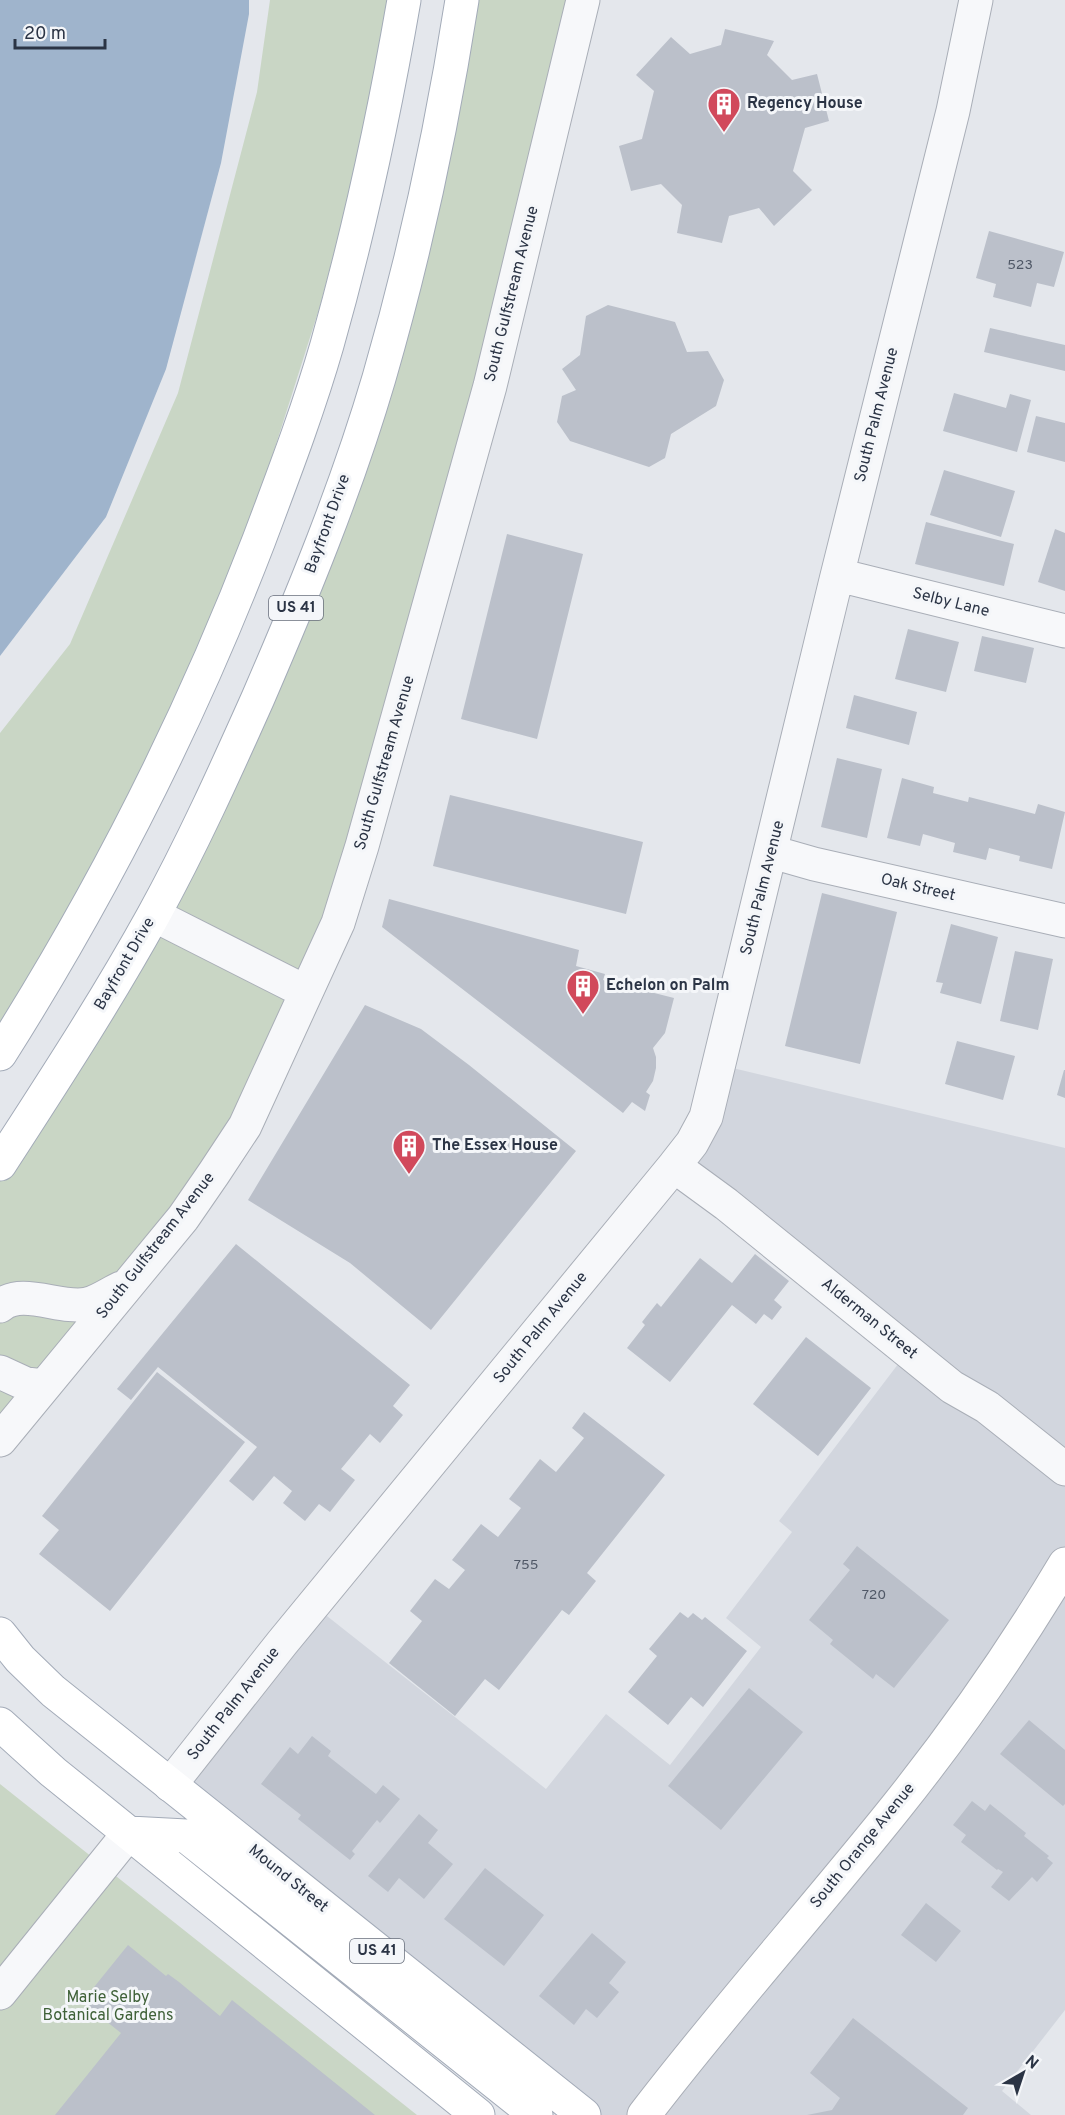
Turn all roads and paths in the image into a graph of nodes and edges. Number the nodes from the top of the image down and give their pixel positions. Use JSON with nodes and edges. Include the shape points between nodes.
{"nodes":[{"id":1,"x":404,"y":0,"type":"edge"},
{"id":2,"x":462,"y":0,"type":"edge"},
{"id":3,"x":583,"y":0,"type":"edge"},
{"id":4,"x":976,"y":0,"type":"edge"},
{"id":5,"x":838,"y":575,"type":"junction"},
{"id":6,"x":1065,"y":631,"type":"edge"},
{"id":7,"x":772,"y":852,"type":"junction"},
{"id":8,"x":154,"y":915,"type":"junction"},
{"id":9,"x":1065,"y":921,"type":"edge"},
{"id":10,"x":306,"y":992,"type":"junction"},
{"id":11,"x":0,"y":1054,"type":"edge"},
{"id":12,"x":0,"y":1164,"type":"edge"},
{"id":13,"x":674,"y":1166,"type":"junction"},
{"id":14,"x":128,"y":1284,"type":"junction"},
{"id":15,"x":0,"y":1306,"type":"edge"},
{"id":16,"x":0,"y":1372,"type":"edge"},
{"id":17,"x":44,"y":1386,"type":"junction"},
{"id":18,"x":0,"y":1440,"type":"edge"},
{"id":19,"x":1065,"y":1469,"type":"edge"},
{"id":20,"x":1065,"y":1564,"type":"edge"},
{"id":21,"x":0,"y":1634,"type":"edge"},
{"id":22,"x":0,"y":1724,"type":"edge"},
{"id":23,"x":170,"y":1785,"type":"junction"},
{"id":24,"x":129,"y":1833,"type":"junction"},
{"id":25,"x":0,"y":1993,"type":"edge"},
{"id":26,"x":478,"y":2115,"type":"edge"},
{"id":27,"x":536,"y":2115,"type":"edge"},
{"id":28,"x":584,"y":2115,"type":"edge"},
{"id":29,"x":644,"y":2115,"type":"edge"}],
"edges":[{"from":1,"to":11,"type":"main road","via":[[362,209],[326,347],[281,483],[226,625],[169,750],[102,884]]},
{"from":2,"to":8,"type":"main road","name":"Bayfront Drive","number":"US 41","via":[[419,231],[378,380],[331,519],[277,654],[219,787]]},
{"from":3,"to":10,"type":"street","name":"South Gulfstream Avenue","via":[[490,386],[365,835],[338,923]]},
{"from":4,"to":5,"type":"street","name":"South Palm Avenue","via":[[953,111]]},
{"from":5,"to":6,"type":"street","name":"Selby Lane"},
{"from":5,"to":7,"type":"street","name":"South Palm Avenue"},
{"from":7,"to":9,"type":"street","name":"Oak Street"},
{"from":7,"to":13,"type":"street","name":"South Palm Avenue","via":[[706,1117]]},
{"from":8,"to":10,"type":"street"},
{"from":8,"to":12,"type":"main road","name":"Bayfront Drive","number":"US 41"},
{"from":10,"to":14,"type":"street","name":"South Gulfstream Avenue","via":[[245,1126],[183,1218]]},
{"from":13,"to":19,"type":"street","name":"Alderman Street","via":[[952,1387],[987,1407]]},
{"from":13,"to":23,"type":"street","name":"South Palm Avenue"},
{"from":14,"to":15,"type":"street","via":[[88,1304],[72,1306],[17,1298]]},
{"from":14,"to":17,"type":"street","name":"South Gulfstream Avenue"},
{"from":16,"to":17,"type":"street","via":[[26,1384]]},
{"from":17,"to":18,"type":"street","name":"South Gulfstream Avenue"},
{"from":20,"to":29,"type":"main road","name":"South Orange Avenue","via":[[975,1701],[898,1805]]},
{"from":21,"to":23,"type":"main road","name":"Mound Street","number":"US 41","via":[[53,1690]]},
{"from":22,"to":24,"type":"main road"},
{"from":23,"to":28,"type":"main road","name":"Mound Street","number":"US 41"},
{"from":24,"to":25,"type":"street"},
{"from":24,"to":26,"type":"main road"},
{"from":24,"to":27,"type":"main road","number":"US 41","via":[[186,1836]]}]}
